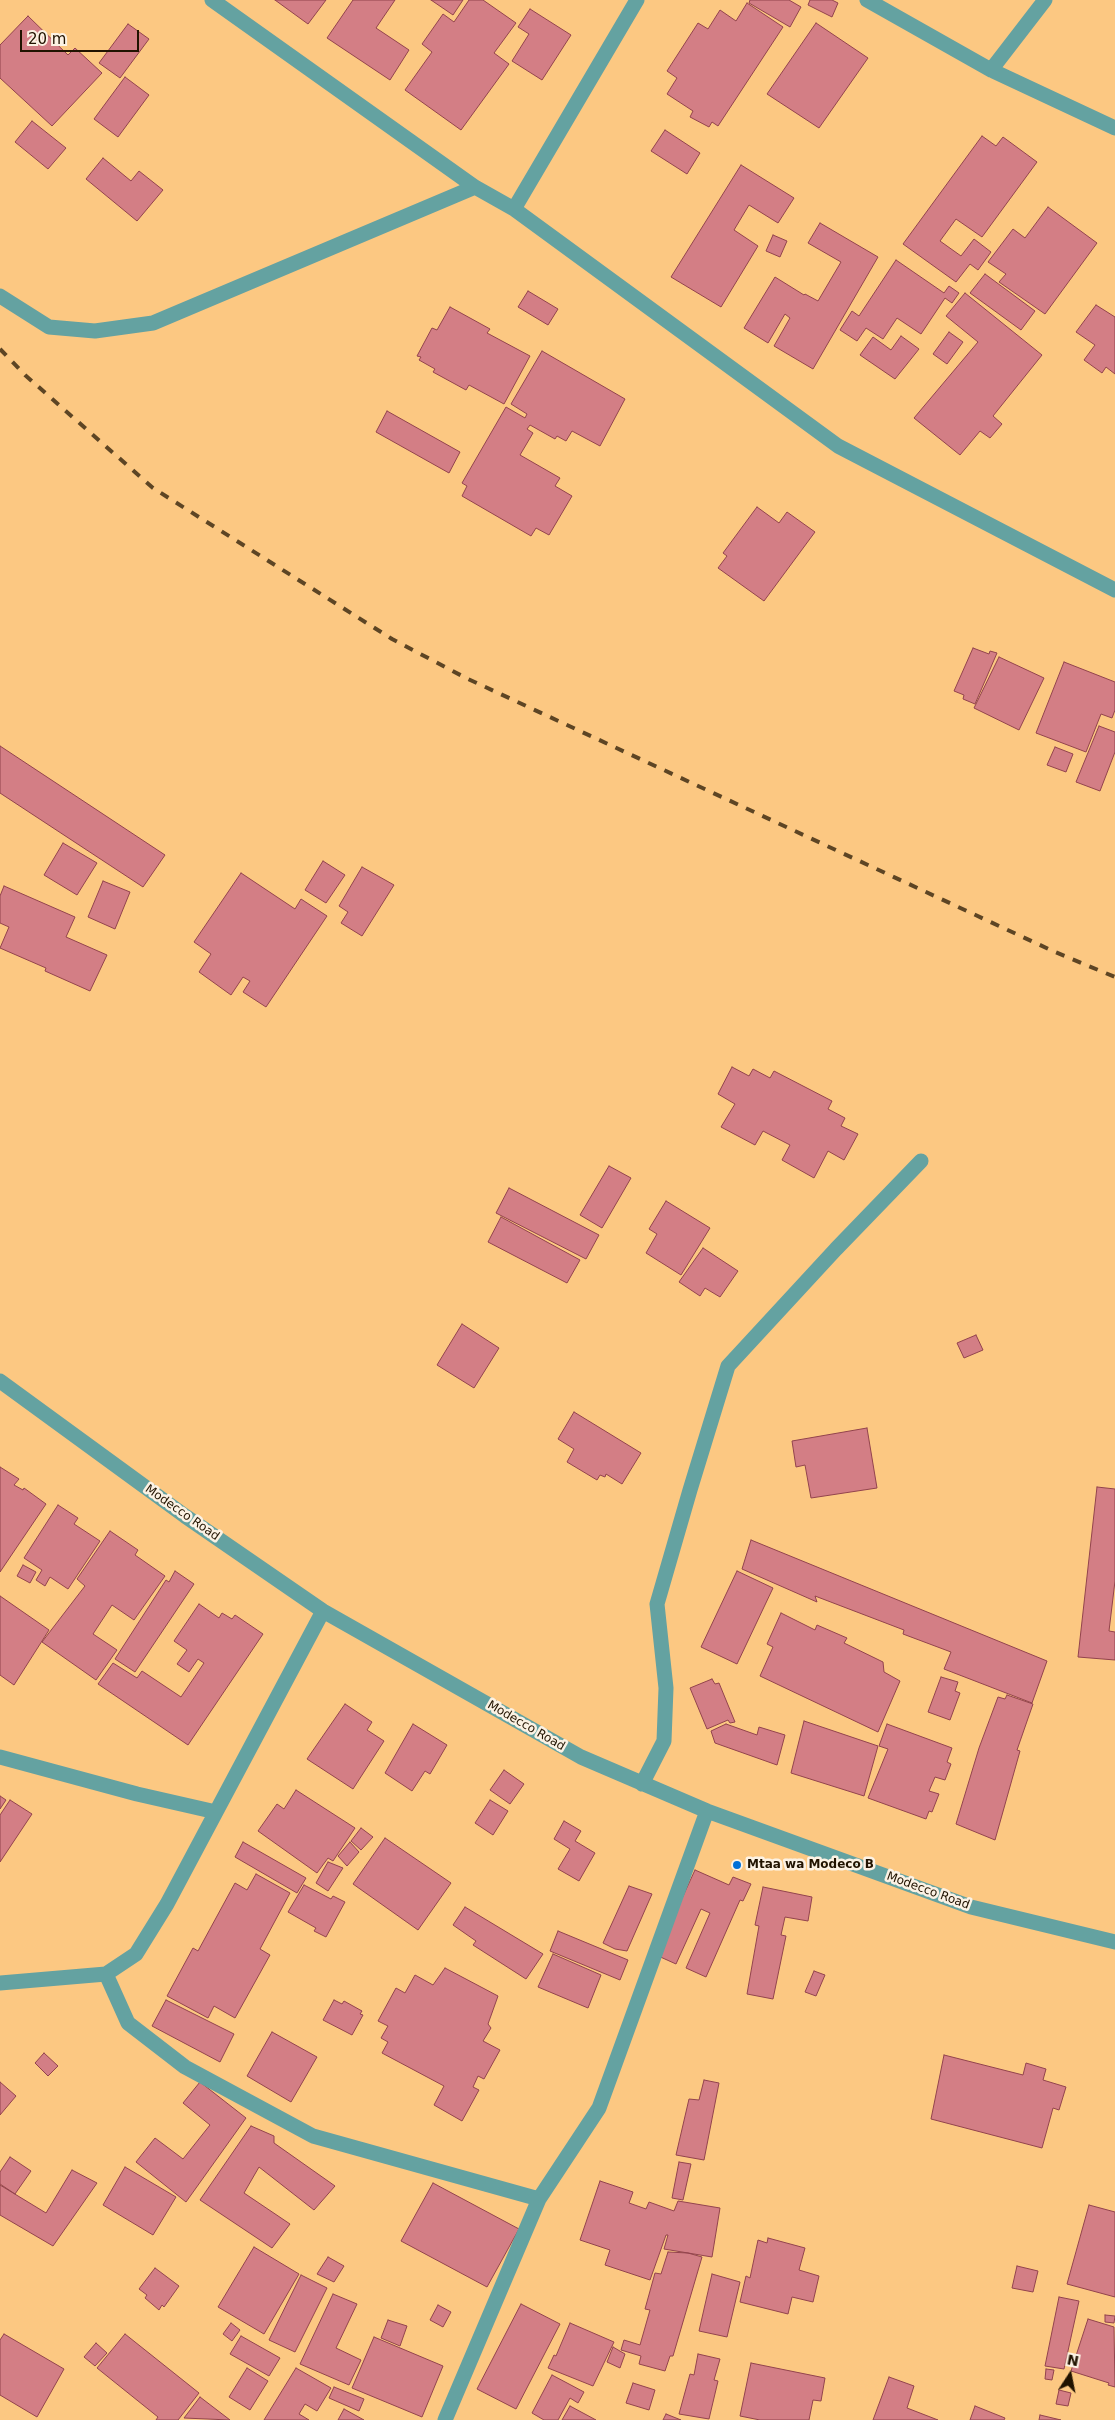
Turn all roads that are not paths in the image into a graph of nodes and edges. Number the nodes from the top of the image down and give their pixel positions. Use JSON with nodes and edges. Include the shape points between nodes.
{"nodes":[{"id":1,"x":212,"y":0,"type":"edge"},
{"id":2,"x":637,"y":0,"type":"edge"},
{"id":3,"x":867,"y":0,"type":"edge"},
{"id":4,"x":1045,"y":0,"type":"edge"},
{"id":5,"x":991,"y":70,"type":"junction"},
{"id":6,"x":1115,"y":128,"type":"edge"},
{"id":7,"x":475,"y":187,"type":"junction"},
{"id":8,"x":514,"y":209,"type":"junction"},
{"id":9,"x":0,"y":296,"type":"edge"},
{"id":10,"x":1115,"y":590,"type":"edge"},
{"id":11,"x":921,"y":1161,"type":"dead end"},
{"id":12,"x":0,"y":1381,"type":"edge"},
{"id":13,"x":323,"y":1611,"type":"junction"},
{"id":14,"x":0,"y":1757,"type":"edge"},
{"id":15,"x":642,"y":1784,"type":"junction"},
{"id":16,"x":708,"y":1811,"type":"junction"},
{"id":17,"x":216,"y":1812,"type":"junction"},
{"id":18,"x":1115,"y":1942,"type":"edge"},
{"id":19,"x":106,"y":1974,"type":"junction"},
{"id":20,"x":0,"y":1983,"type":"edge"},
{"id":21,"x":539,"y":2198,"type":"junction"},
{"id":22,"x":445,"y":2420,"type":"edge"}],
"edges":[{"from":1,"to":7,"type":"street"},
{"from":2,"to":8,"type":"street"},
{"from":3,"to":5,"type":"street"},
{"from":4,"to":5,"type":"street"},
{"from":5,"to":6,"type":"street"},
{"from":7,"to":8,"type":"street"},
{"from":7,"to":9,"type":"street","via":[[153,323],[95,332],[49,327]]},
{"from":8,"to":10,"type":"street","via":[[838,446]]},
{"from":11,"to":15,"type":"street","via":[[728,1366],[658,1604],[666,1688],[664,1741]]},
{"from":12,"to":13,"type":"street","name":"Modecco Road","via":[[185,1516]]},
{"from":13,"to":15,"type":"street","name":"Modecco Road","via":[[581,1757]]},
{"from":13,"to":17,"type":"street"},
{"from":14,"to":17,"type":"street"},
{"from":15,"to":16,"type":"street","name":"Modecco Road"},
{"from":16,"to":18,"type":"street","name":"Modecco Road","via":[[971,1907]]},
{"from":16,"to":21,"type":"street","via":[[599,2108]]},
{"from":17,"to":19,"type":"street","via":[[136,1954]]},
{"from":19,"to":20,"type":"street"},
{"from":19,"to":21,"type":"street","via":[[128,2023],[185,2067],[313,2136]]},
{"from":21,"to":22,"type":"street"}]}
